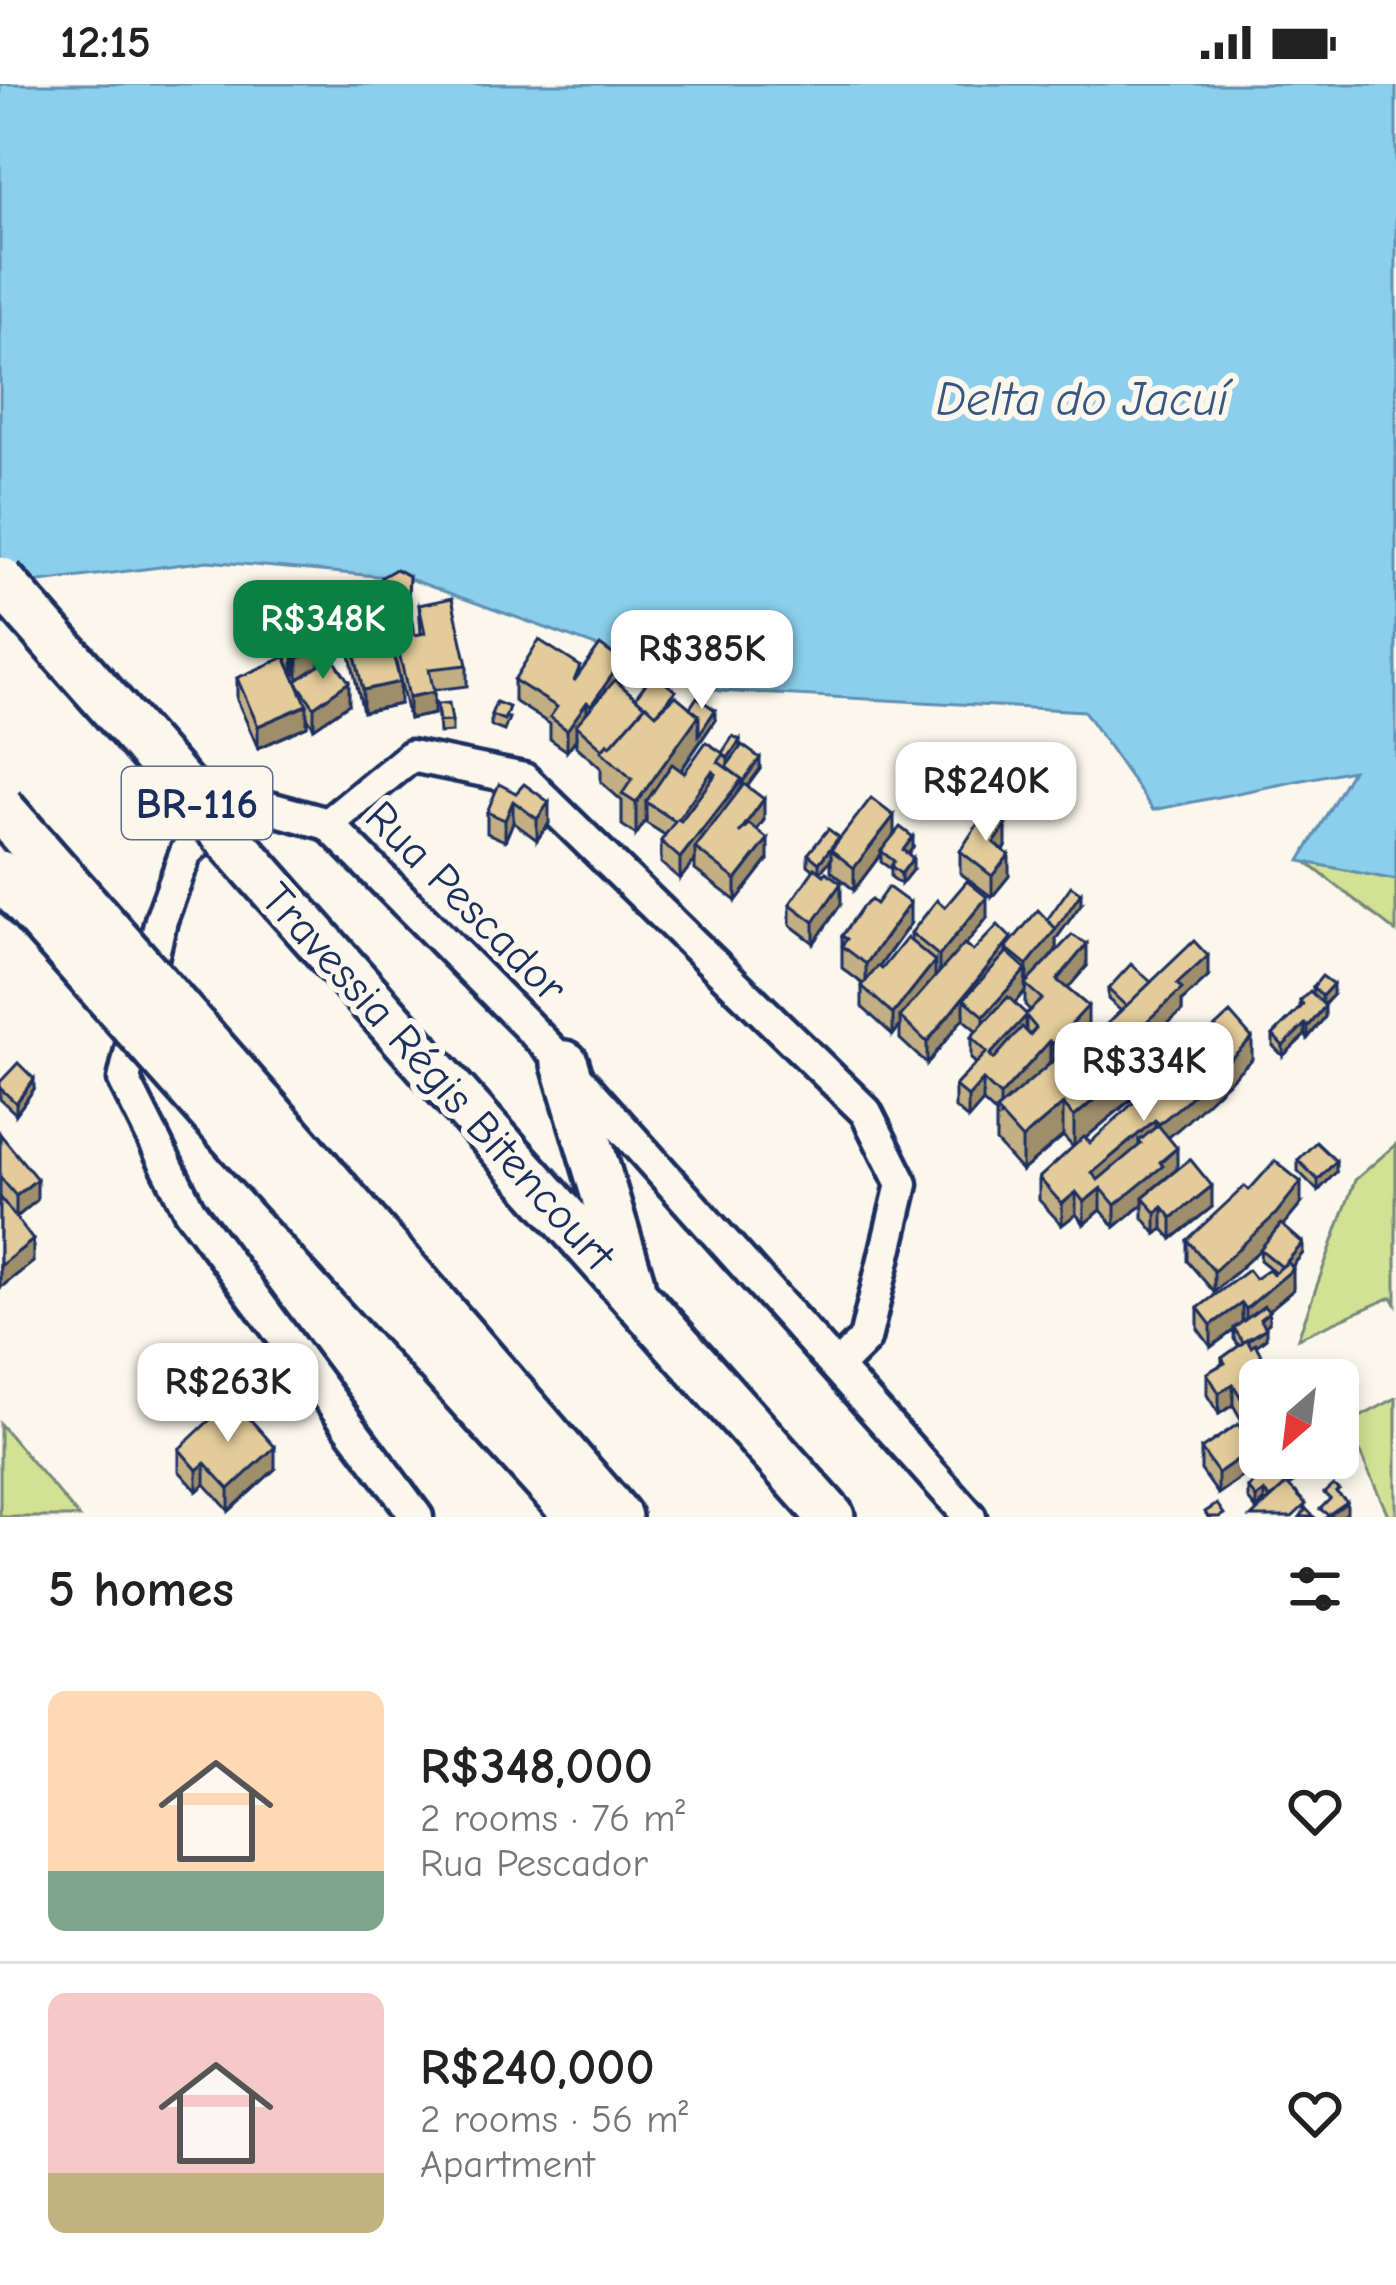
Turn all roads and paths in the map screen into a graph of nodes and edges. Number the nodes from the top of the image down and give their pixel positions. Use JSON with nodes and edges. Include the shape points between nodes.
{"nodes":[{"id":1,"x":0,"y":580,"type":"edge"},
{"id":2,"x":0,"y":808,"type":"edge"},
{"id":3,"x":328,"y":824,"type":"junction"},
{"id":4,"x":0,"y":874,"type":"edge"},
{"id":5,"x":565,"y":1064,"type":"junction"},
{"id":6,"x":272,"y":1149,"type":"junction"},
{"id":7,"x":635,"y":1298,"type":"junction"},
{"id":8,"x":837,"y":1367,"type":"junction"},
{"id":9,"x":583,"y":1499,"type":"edge"},
{"id":10,"x":417,"y":1517,"type":"edge"},
{"id":11,"x":618,"y":1517,"type":"edge"},
{"id":12,"x":634,"y":1517,"type":"edge"},
{"id":13,"x":830,"y":1517,"type":"edge"},
{"id":14,"x":970,"y":1517,"type":"edge"}],
"edges":[{"from":1,"to":7,"type":"highway","name":"Travessia Régis Bitencourt","number":"BR-116","bridge":true},
{"from":2,"to":6,"type":"highway","bridge":true},
{"from":3,"to":5,"type":"street","name":"Rua Pescador"},
{"from":3,"to":8,"type":"street","via":[[411,757],[524,779],[866,1112],[902,1184],[865,1339]]},
{"from":3,"to":10,"type":"street","name":"Rua Pescador","via":[[244,801],[186,852],[161,920],[124,1080],[189,1210]]},
{"from":4,"to":6,"type":"highway","bridge":true},
{"from":5,"to":7,"type":"highway"},
{"from":5,"to":8,"type":"street","name":"Rua Pescador"},
{"from":6,"to":9,"type":"highway"},
{"from":7,"to":13,"type":"highway","name":"Travessia Régis Bitencourt","number":"BR-116"},
{"from":8,"to":14,"type":"street","name":"Rua Pescador"},
{"from":9,"to":11,"type":"highway"},
{"from":9,"to":12,"type":"street"}]}
